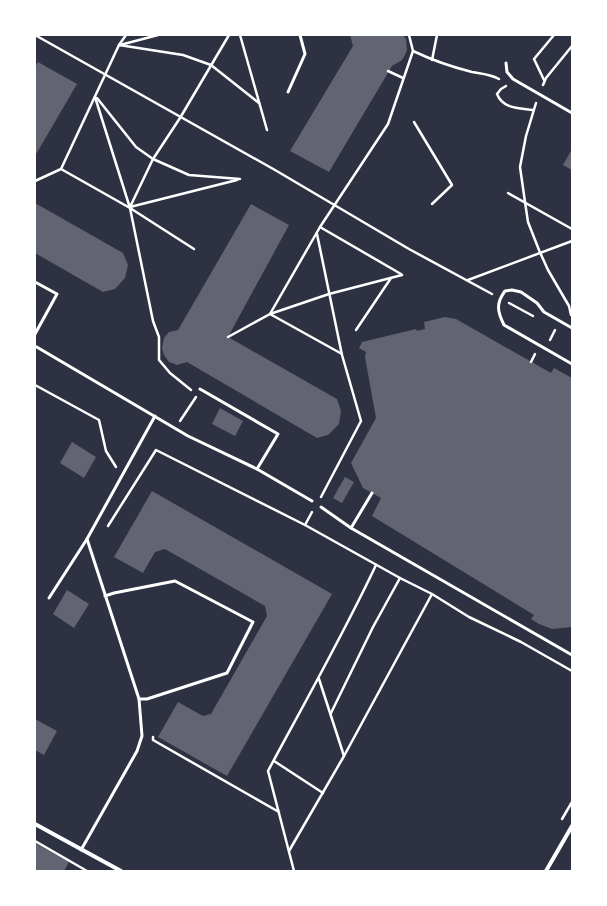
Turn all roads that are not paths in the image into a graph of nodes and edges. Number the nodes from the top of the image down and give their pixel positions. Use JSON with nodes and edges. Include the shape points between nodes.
{"nodes":[{"id":1,"x":300,"y":35,"type":"edge"},
{"id":2,"x":506,"y":63,"type":"dead end"},
{"id":3,"x":288,"y":92,"type":"dead end"},
{"id":4,"x":572,"y":112,"type":"edge"},
{"id":5,"x":35,"y":282,"type":"edge"},
{"id":6,"x":572,"y":328,"type":"edge"},
{"id":7,"x":35,"y":334,"type":"edge"},
{"id":8,"x":35,"y":346,"type":"edge"},
{"id":9,"x":572,"y":364,"type":"edge"},
{"id":10,"x":200,"y":389,"type":"dead end"},
{"id":11,"x":155,"y":416,"type":"junction"},
{"id":12,"x":257,"y":470,"type":"junction"},
{"id":13,"x":372,"y":493,"type":"dead end"},
{"id":14,"x":312,"y":501,"type":"dead end"},
{"id":15,"x":322,"y":507,"type":"dead end"},
{"id":16,"x":351,"y":528,"type":"junction"},
{"id":17,"x":87,"y":538,"type":"junction"},
{"id":18,"x":106,"y":596,"type":"junction"},
{"id":19,"x":49,"y":598,"type":"dead end"},
{"id":20,"x":572,"y":655,"type":"edge"},
{"id":21,"x":139,"y":699,"type":"junction"},
{"id":22,"x":35,"y":824,"type":"edge"},
{"id":23,"x":572,"y":826,"type":"edge"},
{"id":24,"x":81,"y":850,"type":"junction"},
{"id":25,"x":121,"y":871,"type":"edge"},
{"id":26,"x":546,"y":871,"type":"edge"}],
"edges":[{"from":1,"to":3,"type":"lane","via":[[305,54]]},
{"from":2,"to":4,"type":"lane","via":[[507,72],[513,79]]},
{"from":5,"to":7,"type":"lane","via":[[57,294]]},
{"from":6,"to":9,"type":"lane","via":[[544,312],[537,303],[521,292],[505,291],[500,298],[498,306],[504,324]]},
{"from":8,"to":11,"type":"lane"},
{"from":10,"to":12,"type":"lane","via":[[278,434]]},
{"from":11,"to":12,"type":"lane"},
{"from":11,"to":17,"type":"lane"},
{"from":12,"to":14,"type":"lane"},
{"from":13,"to":16,"type":"lane"},
{"from":15,"to":16,"type":"lane"},
{"from":16,"to":20,"type":"lane"},
{"from":17,"to":18,"type":"lane"},
{"from":17,"to":19,"type":"lane"},
{"from":18,"to":21,"type":"lane"},
{"from":18,"to":21,"type":"lane","via":[[175,581],[253,622],[227,673],[147,699]]},
{"from":21,"to":24,"type":"lane","via":[[142,736],[137,751]]},
{"from":22,"to":24,"type":"street"},
{"from":23,"to":26,"type":"street"},
{"from":24,"to":25,"type":"street"}]}
